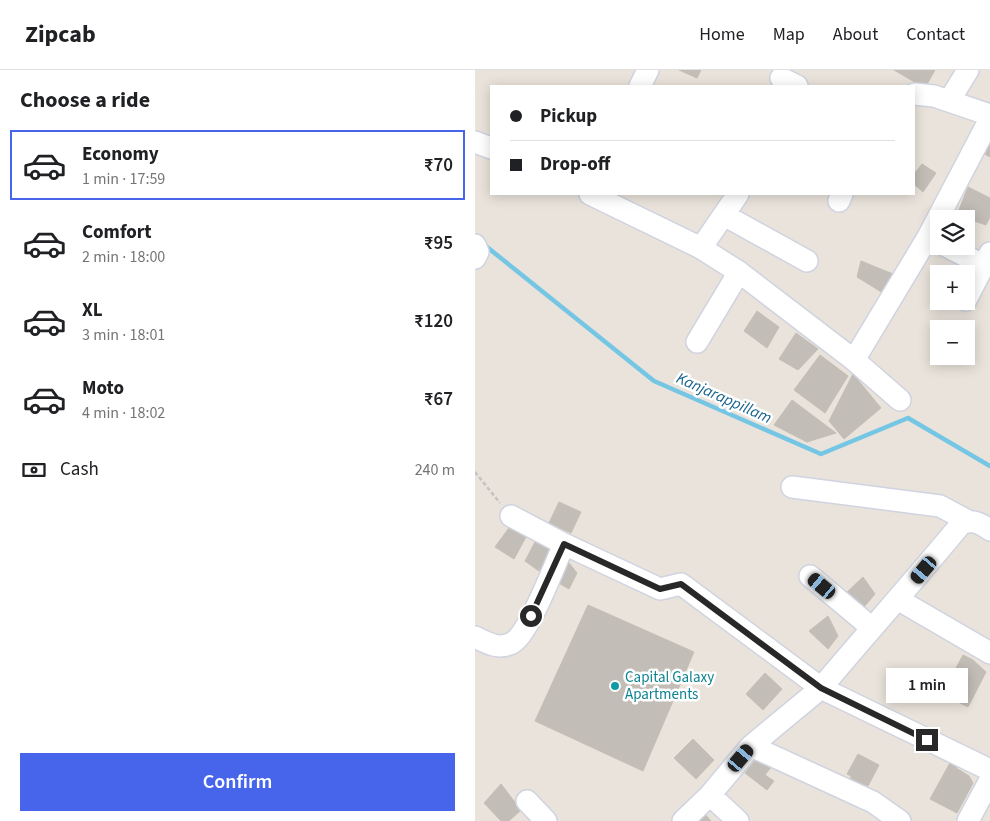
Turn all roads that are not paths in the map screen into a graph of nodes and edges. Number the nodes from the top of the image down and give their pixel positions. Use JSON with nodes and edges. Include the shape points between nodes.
{"nodes":[{"id":1,"x":648,"y":70,"type":"edge"},
{"id":2,"x":968,"y":70,"type":"edge"},
{"id":3,"x":640,"y":85,"type":"edge"},
{"id":4,"x":915,"y":94,"type":"edge"},
{"id":5,"x":949,"y":101,"type":"junction"},
{"id":6,"x":990,"y":117,"type":"edge"},
{"id":7,"x":475,"y":142,"type":"edge"},
{"id":8,"x":490,"y":148,"type":"edge"},
{"id":9,"x":592,"y":195,"type":"edge"},
{"id":10,"x":737,"y":195,"type":"edge"},
{"id":11,"x":951,"y":210,"type":"edge"},
{"id":12,"x":724,"y":215,"type":"junction"},
{"id":13,"x":475,"y":245,"type":"edge"},
{"id":14,"x":701,"y":248,"type":"junction"},
{"id":15,"x":930,"y":253,"type":"edge"},
{"id":16,"x":975,"y":255,"type":"edge"},
{"id":17,"x":475,"y":258,"type":"edge"},
{"id":18,"x":987,"y":259,"type":"edge"},
{"id":19,"x":807,"y":261,"type":"dead end"},
{"id":20,"x":739,"y":272,"type":"junction"},
{"id":21,"x":975,"y":283,"type":"edge"},
{"id":22,"x":697,"y":342,"type":"dead end"},
{"id":23,"x":854,"y":360,"type":"junction"},
{"id":24,"x":900,"y":400,"type":"dead end"},
{"id":25,"x":792,"y":487,"type":"dead end"},
{"id":26,"x":511,"y":516,"type":"road end"},
{"id":27,"x":968,"y":521,"type":"junction"},
{"id":28,"x":990,"y":530,"type":"edge"},
{"id":29,"x":564,"y":544,"type":"junction"},
{"id":30,"x":809,"y":576,"type":"dead end"},
{"id":31,"x":899,"y":600,"type":"junction"},
{"id":32,"x":872,"y":628,"type":"junction"},
{"id":33,"x":475,"y":637,"type":"edge"},
{"id":34,"x":990,"y":652,"type":"edge"},
{"id":35,"x":821,"y":688,"type":"junction"},
{"id":36,"x":751,"y":746,"type":"junction"},
{"id":37,"x":990,"y":770,"type":"edge"},
{"id":38,"x":990,"y":780,"type":"edge"},
{"id":39,"x":710,"y":795,"type":"junction"},
{"id":40,"x":527,"y":801,"type":"dead end"},
{"id":41,"x":546,"y":821,"type":"edge"},
{"id":42,"x":683,"y":821,"type":"edge"},
{"id":43,"x":739,"y":821,"type":"edge"},
{"id":44,"x":900,"y":821,"type":"edge"},
{"id":45,"x":968,"y":821,"type":"edge"}],
"edges":[{"from":1,"to":3,"type":"street"},
{"from":2,"to":5,"type":"street"},
{"from":4,"to":5,"type":"street"},
{"from":5,"to":6,"type":"street"},
{"from":6,"to":11,"type":"street"},
{"from":7,"to":8,"type":"street"},
{"from":9,"to":14,"type":"street"},
{"from":10,"to":12,"type":"street"},
{"from":12,"to":14,"type":"street"},
{"from":12,"to":19,"type":"street"},
{"from":13,"to":17,"type":"street","via":[[478,252]]},
{"from":14,"to":20,"type":"street"},
{"from":15,"to":23,"type":"street"},
{"from":16,"to":18,"type":"street"},
{"from":18,"to":21,"type":"street"},
{"from":20,"to":22,"type":"street"},
{"from":20,"to":23,"type":"street"},
{"from":23,"to":24,"type":"street"},
{"from":25,"to":27,"type":"street","via":[[940,506]]},
{"from":26,"to":29,"type":"street"},
{"from":27,"to":28,"type":"street"},
{"from":27,"to":31,"type":"street","via":[[961,524]]},
{"from":29,"to":33,"type":"street","via":[[524,631],[512,643],[495,646]]},
{"from":29,"to":35,"type":"street","via":[[660,589],[681,584]]},
{"from":30,"to":32,"type":"street"},
{"from":31,"to":32,"type":"street"},
{"from":31,"to":34,"type":"street"},
{"from":32,"to":35,"type":"street"},
{"from":35,"to":36,"type":"street"},
{"from":35,"to":37,"type":"street"},
{"from":36,"to":39,"type":"street"},
{"from":36,"to":44,"type":"street","via":[[873,802]]},
{"from":38,"to":45,"type":"street"},
{"from":39,"to":42,"type":"street"},
{"from":39,"to":43,"type":"street"},
{"from":40,"to":41,"type":"street"}]}
